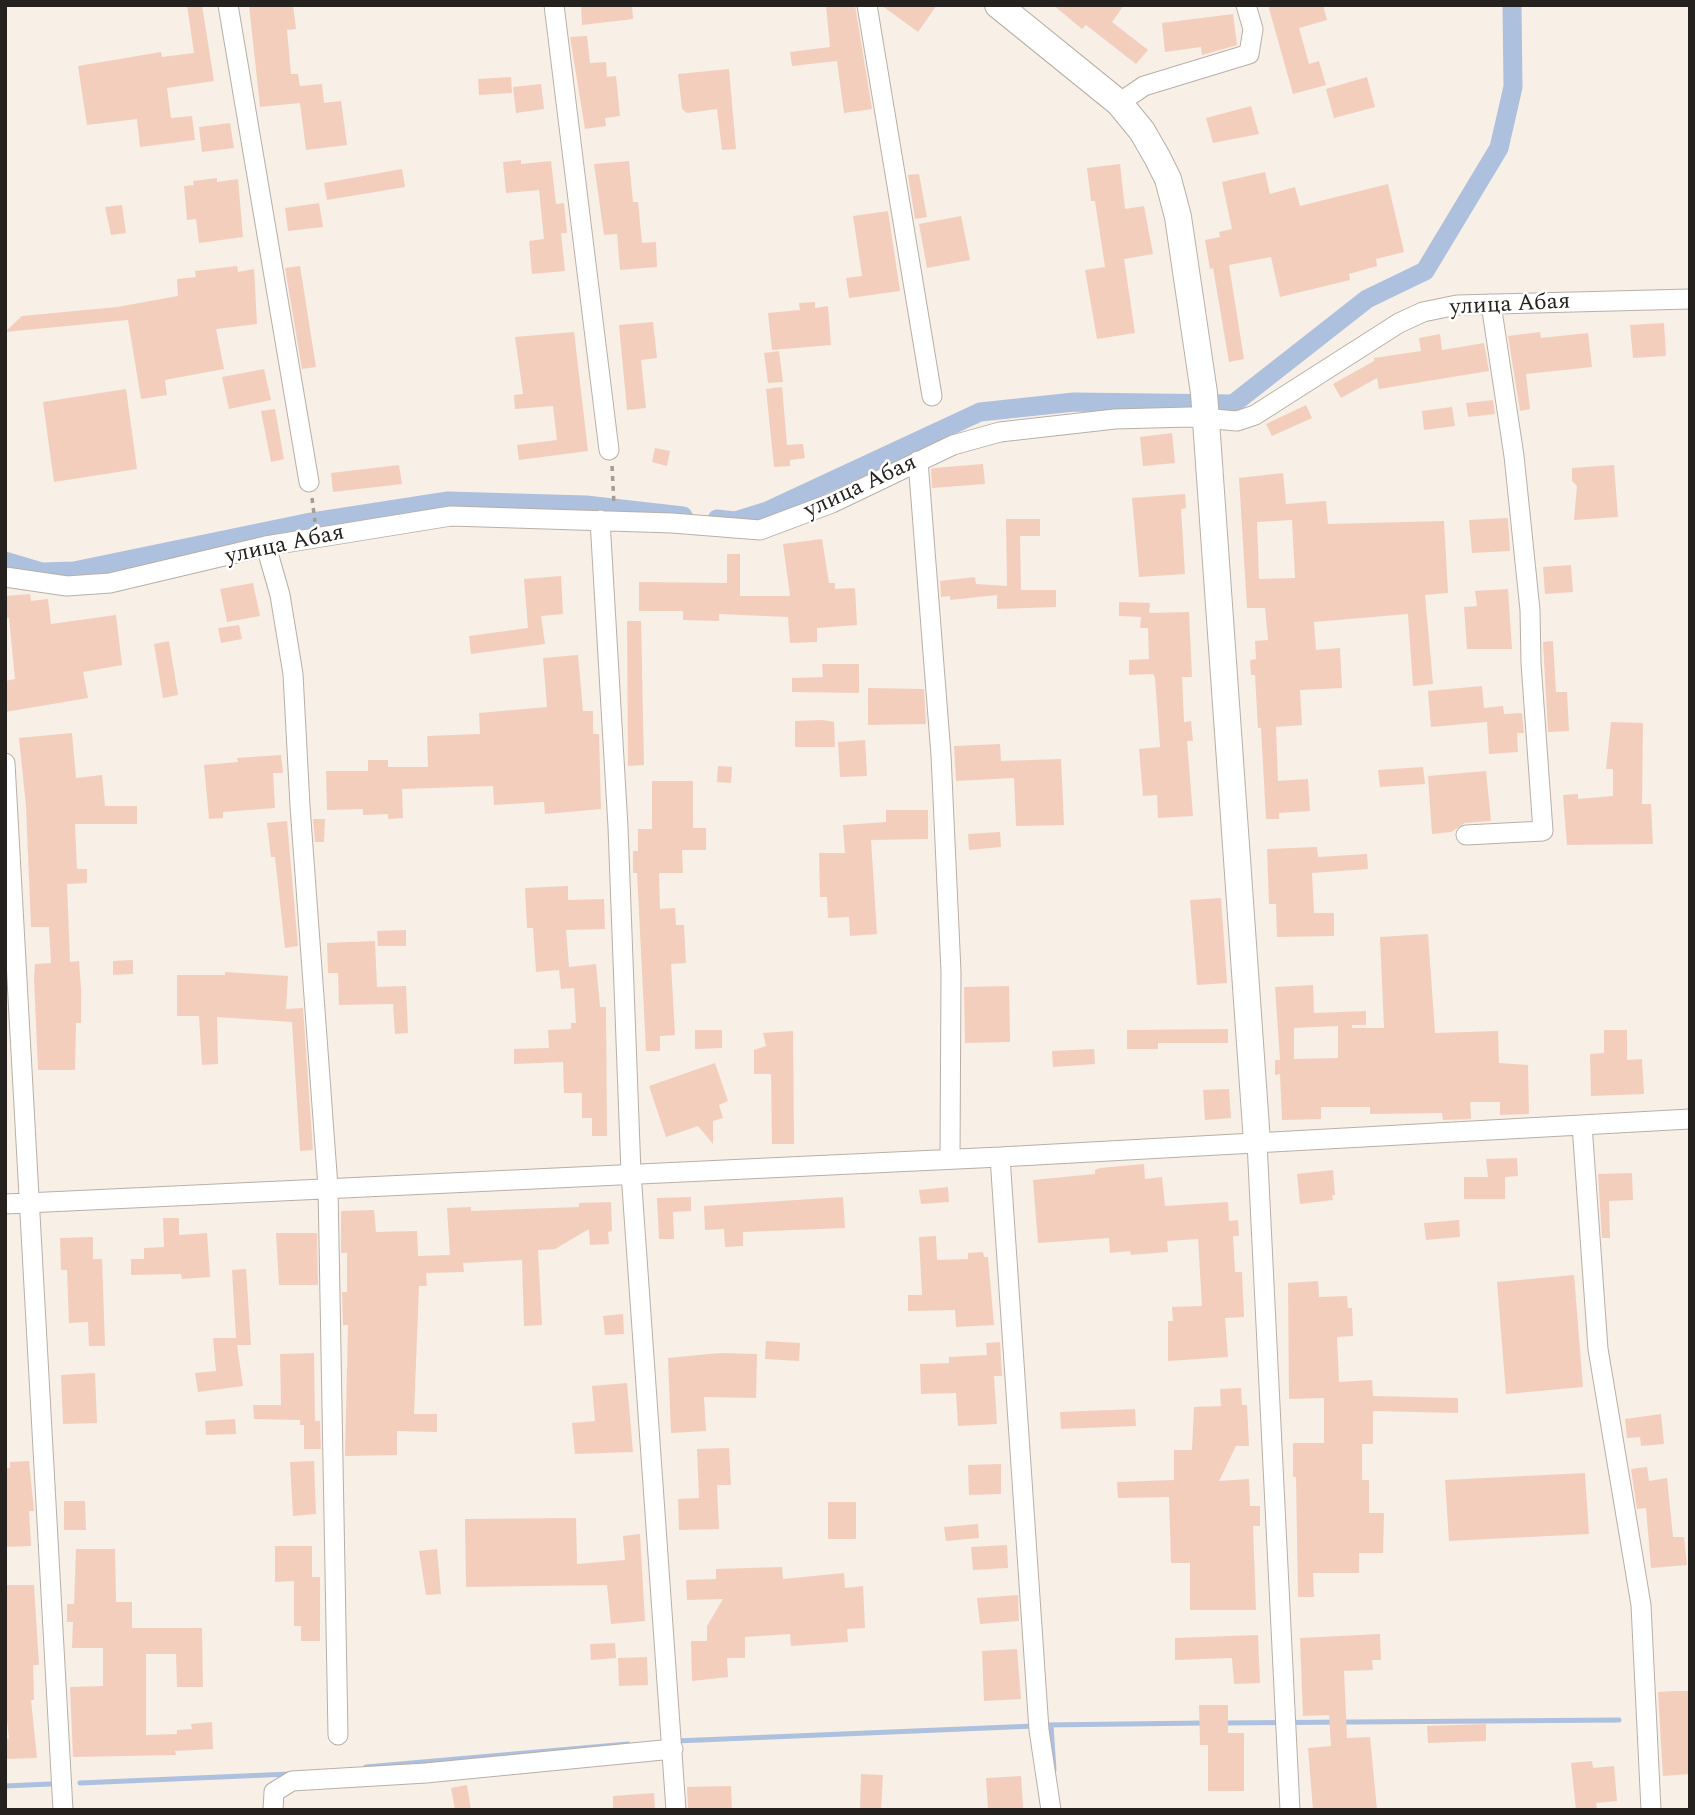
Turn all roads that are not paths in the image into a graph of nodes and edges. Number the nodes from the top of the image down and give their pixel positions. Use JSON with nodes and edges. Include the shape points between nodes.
{"nodes":[{"id":1,"x":228,"y":5,"type":"edge"},
{"id":2,"x":554,"y":5,"type":"edge"},
{"id":3,"x":867,"y":5,"type":"edge"},
{"id":4,"x":998,"y":5,"type":"edge"},
{"id":5,"x":1246,"y":5,"type":"edge"},
{"id":6,"x":1119,"y":103,"type":"junction"},
{"id":7,"x":1690,"y":299,"type":"edge"},
{"id":8,"x":1491,"y":304,"type":"junction"},
{"id":9,"x":932,"y":396,"type":"dead end"},
{"id":10,"x":1205,"y":408,"type":"junction"},
{"id":11,"x":609,"y":450,"type":"dead end"},
{"id":12,"x":918,"y":461,"type":"junction"},
{"id":13,"x":309,"y":482,"type":"dead end"},
{"id":14,"x":600,"y":520,"type":"junction"},
{"id":15,"x":266,"y":547,"type":"junction"},
{"id":16,"x":5,"y":577,"type":"edge"},
{"id":17,"x":5,"y":762,"type":"edge"},
{"id":18,"x":1466,"y":835,"type":"dead end"},
{"id":19,"x":1690,"y":1119,"type":"edge"},
{"id":20,"x":1582,"y":1125,"type":"junction"},
{"id":21,"x":1257,"y":1142,"type":"junction"},
{"id":22,"x":1000,"y":1157,"type":"junction"},
{"id":23,"x":950,"y":1158,"type":"junction"},
{"id":24,"x":631,"y":1173,"type":"junction"},
{"id":25,"x":328,"y":1187,"type":"junction"},
{"id":26,"x":29,"y":1202,"type":"junction"},
{"id":27,"x":5,"y":1204,"type":"edge"},
{"id":28,"x":338,"y":1735,"type":"dead end"},
{"id":29,"x":673,"y":1740,"type":"junction"},
{"id":30,"x":63,"y":1810,"type":"edge"},
{"id":31,"x":273,"y":1810,"type":"edge"},
{"id":32,"x":676,"y":1810,"type":"edge"},
{"id":33,"x":1051,"y":1810,"type":"edge"},
{"id":34,"x":1290,"y":1810,"type":"edge"},
{"id":35,"x":1651,"y":1810,"type":"edge"}],
"edges":[{"from":1,"to":13,"type":"street"},
{"from":2,"to":11,"type":"street"},
{"from":3,"to":9,"type":"street"},
{"from":4,"to":6,"type":"main road"},
{"from":5,"to":6,"type":"street","via":[[1253,29],[1250,54],[1144,86]]},
{"from":6,"to":10,"type":"main road","via":[[1142,131],[1168,179],[1191,288]]},
{"from":7,"to":8,"type":"street","name":"улица Абая"},
{"from":8,"to":10,"type":"street","name":"улица Абая","via":[[1457,304],[1399,323],[1255,415],[1225,422]]},
{"from":8,"to":18,"type":"street","via":[[1514,456],[1530,610],[1543,831]]},
{"from":10,"to":12,"type":"street","name":"улица Абая","via":[[1190,417],[1019,428],[953,444]]},
{"from":10,"to":21,"type":"main road"},
{"from":12,"to":14,"type":"street","name":"улица Абая","via":[[832,503],[760,530]]},
{"from":12,"to":23,"type":"street","via":[[941,755],[950,945]]},
{"from":14,"to":15,"type":"street","name":"улица Абая","via":[[451,516]]},
{"from":14,"to":24,"type":"street"},
{"from":15,"to":16,"type":"street","name":"улица Абая","via":[[110,583],[66,586]]},
{"from":15,"to":25,"type":"street","via":[[281,595],[293,674]]},
{"from":17,"to":26,"type":"street"},
{"from":19,"to":20,"type":"street"},
{"from":20,"to":21,"type":"street"},
{"from":20,"to":35,"type":"street","via":[[1598,1349],[1641,1605]]},
{"from":21,"to":22,"type":"street"},
{"from":21,"to":34,"type":"street"},
{"from":22,"to":23,"type":"street"},
{"from":22,"to":33,"type":"street","via":[[1039,1722]]},
{"from":23,"to":24,"type":"street"},
{"from":24,"to":25,"type":"street"},
{"from":24,"to":29,"type":"street"},
{"from":25,"to":26,"type":"street"},
{"from":25,"to":28,"type":"street"},
{"from":26,"to":27,"type":"street"},
{"from":26,"to":30,"type":"street"},
{"from":29,"to":31,"type":"street","via":[[426,1773],[292,1781],[274,1792]]},
{"from":29,"to":32,"type":"street"}]}
